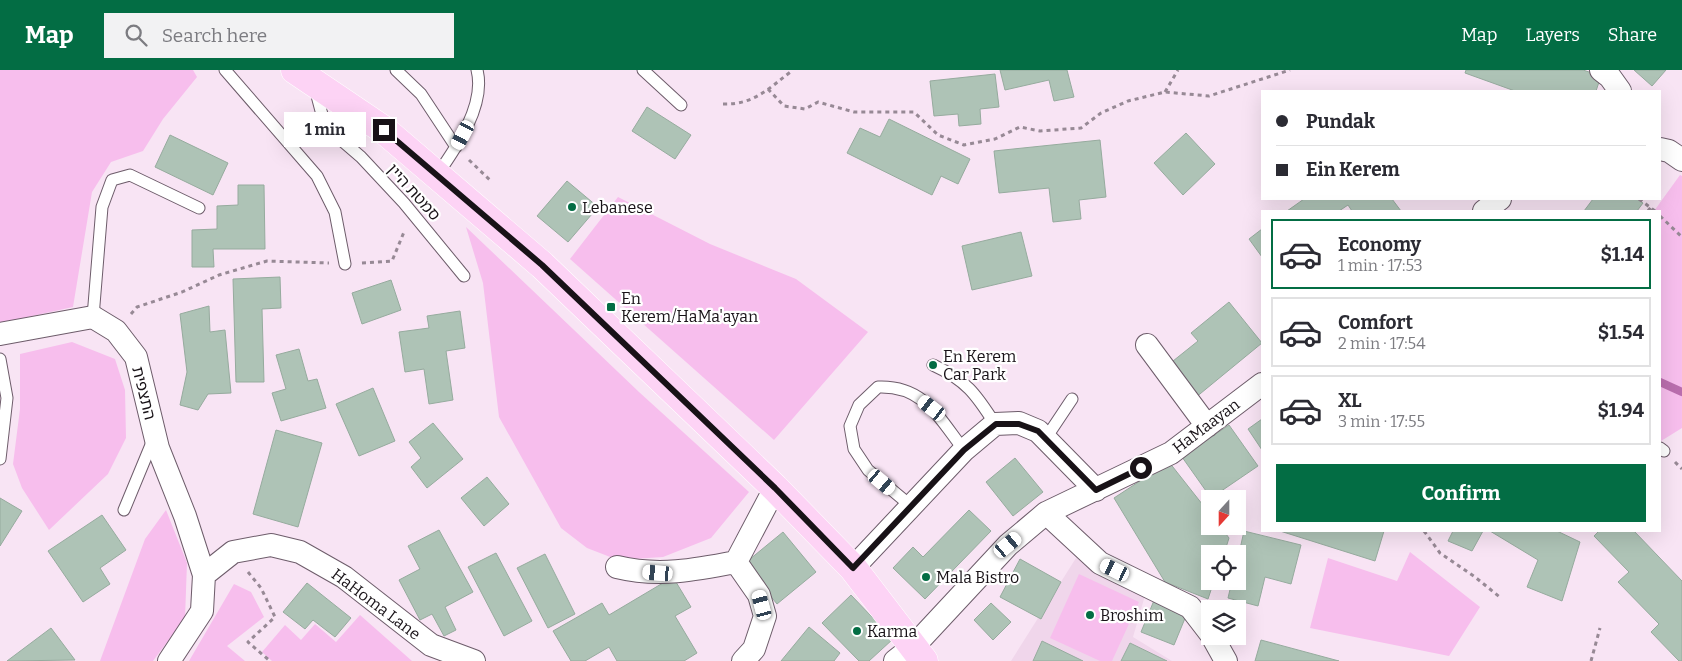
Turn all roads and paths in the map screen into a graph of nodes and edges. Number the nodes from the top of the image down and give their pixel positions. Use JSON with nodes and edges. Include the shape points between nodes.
{"nodes":[{"id":1,"x":225,"y":70,"type":"edge"},
{"id":2,"x":396,"y":70,"type":"edge"},
{"id":3,"x":477,"y":70,"type":"edge"},
{"id":4,"x":644,"y":70,"type":"edge"},
{"id":5,"x":793,"y":70,"type":"edge"},
{"id":6,"x":1178,"y":70,"type":"edge"},
{"id":7,"x":1290,"y":70,"type":"edge"},
{"id":8,"x":1601,"y":70,"type":"edge"},
{"id":9,"x":304,"y":76,"type":"edge"},
{"id":10,"x":768,"y":89,"type":"junction"},
{"id":11,"x":1619,"y":90,"type":"edge"},
{"id":12,"x":1165,"y":92,"type":"junction"},
{"id":13,"x":723,"y":104,"type":"dead end"},
{"id":14,"x":680,"y":105,"type":"dead end"},
{"id":15,"x":456,"y":147,"type":"junction"},
{"id":16,"x":1661,"y":149,"type":"edge"},
{"id":17,"x":1682,"y":160,"type":"edge"},
{"id":18,"x":437,"y":175,"type":"junction"},
{"id":19,"x":490,"y":181,"type":"dead end"},
{"id":20,"x":1499,"y":200,"type":"edge"},
{"id":21,"x":1640,"y":200,"type":"edge"},
{"id":22,"x":1651,"y":207,"type":"junction"},
{"id":23,"x":199,"y":208,"type":"dead end"},
{"id":24,"x":1485,"y":210,"type":"edge"},
{"id":25,"x":1649,"y":210,"type":"edge"},
{"id":26,"x":1654,"y":210,"type":"edge"},
{"id":27,"x":412,"y":213,"type":"junction"},
{"id":28,"x":1661,"y":217,"type":"edge"},
{"id":29,"x":1682,"y":238,"type":"edge"},
{"id":30,"x":346,"y":264,"type":"junction"},
{"id":31,"x":464,"y":276,"type":"dead end"},
{"id":32,"x":93,"y":317,"type":"junction"},
{"id":33,"x":116,"y":331,"type":"junction"},
{"id":34,"x":0,"y":334,"type":"edge"},
{"id":35,"x":1146,"y":345,"type":"dead end"},
{"id":36,"x":0,"y":359,"type":"edge"},
{"id":37,"x":932,"y":365,"type":"dead end"},
{"id":38,"x":1261,"y":385,"type":"edge"},
{"id":39,"x":1072,"y":399,"type":"dead end"},
{"id":40,"x":996,"y":424,"type":"junction"},
{"id":41,"x":1207,"y":426,"type":"junction"},
{"id":42,"x":155,"y":436,"type":"junction"},
{"id":43,"x":1046,"y":438,"type":"junction"},
{"id":44,"x":964,"y":450,"type":"junction"},
{"id":45,"x":0,"y":459,"type":"edge"},
{"id":46,"x":775,"y":488,"type":"junction"},
{"id":47,"x":1096,"y":490,"type":"junction"},
{"id":48,"x":911,"y":506,"type":"junction"},
{"id":49,"x":124,"y":510,"type":"dead end"},
{"id":50,"x":1046,"y":513,"type":"junction"},
{"id":51,"x":1425,"y":532,"type":"edge"},
{"id":52,"x":233,"y":552,"type":"junction"},
{"id":53,"x":736,"y":562,"type":"junction"},
{"id":54,"x":617,"y":567,"type":"dead end"},
{"id":55,"x":853,"y":568,"type":"junction"},
{"id":56,"x":204,"y":574,"type":"junction"},
{"id":57,"x":1501,"y":598,"type":"dead end"},
{"id":58,"x":1201,"y":622,"type":"edge"},
{"id":59,"x":1600,"y":628,"type":"dead end"},
{"id":60,"x":1217,"y":645,"type":"edge"},
{"id":61,"x":911,"y":656,"type":"edge"},
{"id":62,"x":169,"y":661,"type":"edge"},
{"id":63,"x":270,"y":661,"type":"edge"},
{"id":64,"x":474,"y":661,"type":"edge"},
{"id":65,"x":743,"y":661,"type":"edge"},
{"id":66,"x":1226,"y":661,"type":"edge"},
{"id":67,"x":1591,"y":661,"type":"edge"}],
"edges":[{"from":1,"to":30,"type":"lane","via":[[318,176],[335,212]]},
{"from":2,"to":15,"type":"lane","via":[[420,94]]},
{"from":3,"to":15,"type":"lane","via":[[470,122]]},
{"from":4,"to":14,"type":"lane"},
{"from":5,"to":10,"type":"path"},
{"from":6,"to":12,"type":"path"},
{"from":7,"to":12,"type":"path","via":[[1210,96]]},
{"from":8,"to":11,"type":"street"},
{"from":9,"to":18,"type":"main road","via":[[384,130]]},
{"from":9,"to":27,"type":"lane","name":"סמטת היין","via":[[325,126],[360,157]]},
{"from":10,"to":12,"type":"path","via":[[784,106],[804,109],[818,102],[854,112],[914,112],[938,135],[964,145],[995,139],[1020,127],[1040,131],[1081,128],[1101,113],[1128,101]]},
{"from":10,"to":13,"type":"path","via":[[741,104]]},
{"from":15,"to":18,"type":"lane"},
{"from":15,"to":19,"type":"path"},
{"from":16,"to":17,"type":"street"},
{"from":18,"to":46,"type":"main road","via":[[542,265]]},
{"from":20,"to":24,"type":"street"},
{"from":21,"to":22,"type":"path"},
{"from":22,"to":25,"type":"path"},
{"from":22,"to":26,"type":"path"},
{"from":23,"to":32,"type":"lane","via":[[130,175],[112,180],[102,208]]},
{"from":27,"to":30,"type":"path","via":[[392,261]]},
{"from":27,"to":31,"type":"lane","name":"סמטת היין"},
{"from":28,"to":29,"type":"path"},
{"from":30,"to":33,"type":"path","via":[[267,262],[219,274],[182,292],[137,307]]},
{"from":32,"to":33,"type":"street","name":"התצפית"},
{"from":32,"to":34,"type":"street"},
{"from":33,"to":42,"type":"street","name":"התצפית","via":[[136,357]]},
{"from":35,"to":41,"type":"street"},
{"from":36,"to":45,"type":"lane","via":[[7,398]]},
{"from":37,"to":40,"type":"lane","via":[[956,376],[979,398]]},
{"from":38,"to":41,"type":"street","name":"HaMaayan"},
{"from":39,"to":43,"type":"lane"},
{"from":40,"to":43,"type":"street","via":[[1019,424],[1038,431]]},
{"from":40,"to":44,"type":"street"},
{"from":41,"to":47,"type":"street","name":"HaMaayan","via":[[1171,453]]},
{"from":42,"to":49,"type":"lane"},
{"from":42,"to":56,"type":"street","name":"התצפית"},
{"from":43,"to":47,"type":"street"},
{"from":44,"to":48,"type":"street"},
{"from":44,"to":48,"type":"lane","via":[[932,408],[912,392],[896,386],[878,387],[859,405],[850,426],[854,449],[868,470]]},
{"from":46,"to":53,"type":"street"},
{"from":46,"to":55,"type":"main road"},
{"from":47,"to":50,"type":"street","name":"HaMaayan"},
{"from":48,"to":55,"type":"street"},
{"from":50,"to":58,"type":"street","via":[[1100,563],[1190,608]]},
{"from":50,"to":61,"type":"street","name":"HaMaayan","via":[[1008,545]]},
{"from":51,"to":57,"type":"path","via":[[1440,553]]},
{"from":52,"to":56,"type":"street","name":"HaHoma Lane"},
{"from":52,"to":63,"type":"path","via":[[261,588],[275,617],[248,642]]},
{"from":52,"to":64,"type":"street","name":"HaHoma Lane","via":[[271,545],[300,552],[344,577],[431,645]]},
{"from":53,"to":54,"type":"street","via":[[658,573]]},
{"from":53,"to":65,"type":"street","via":[[759,595],[765,616],[754,649]]},
{"from":55,"to":61,"type":"main road"},
{"from":56,"to":62,"type":"street","via":[[202,611]]},
{"from":59,"to":67,"type":"path"},
{"from":60,"to":66,"type":"street"}]}
